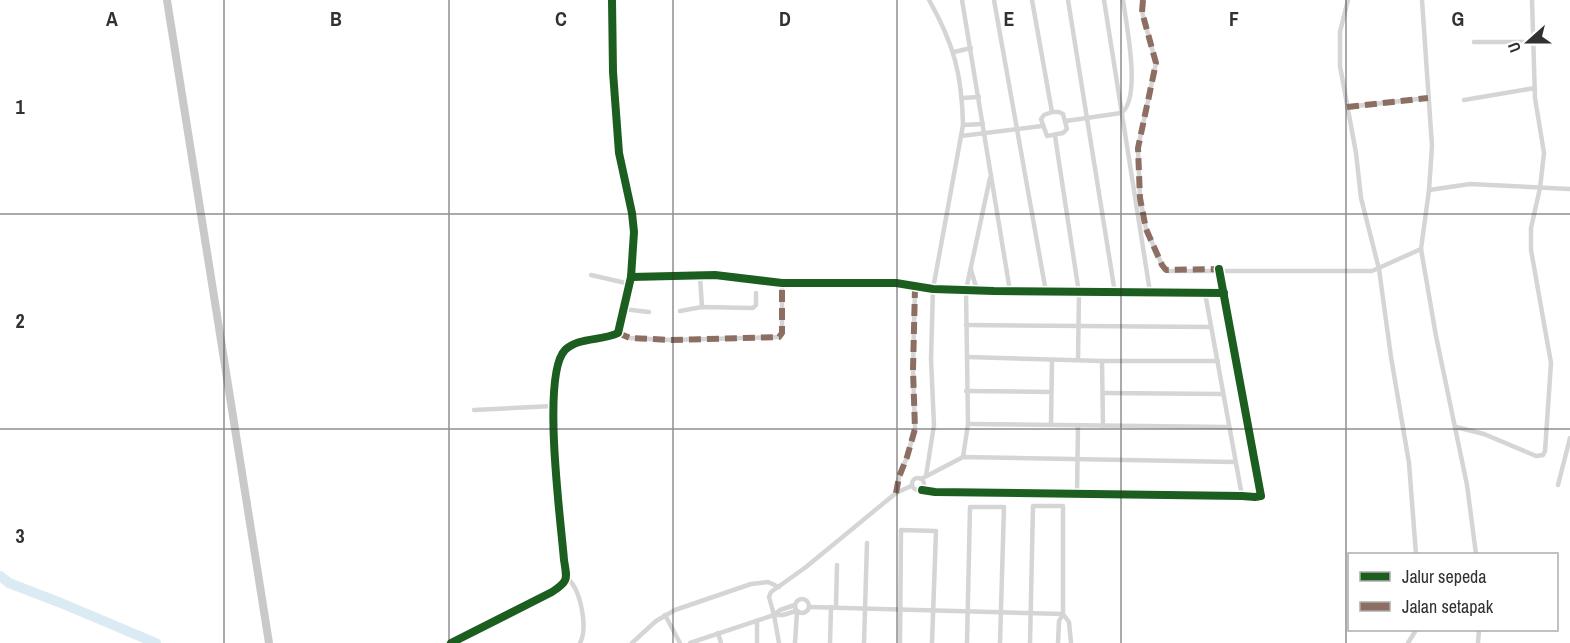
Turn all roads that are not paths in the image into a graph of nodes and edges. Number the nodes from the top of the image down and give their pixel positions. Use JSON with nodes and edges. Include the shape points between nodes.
{"nodes":[{"id":1,"x":167,"y":0,"type":"edge"},
{"id":2,"x":612,"y":0,"type":"edge"},
{"id":3,"x":962,"y":0,"type":"edge"},
{"id":4,"x":994,"y":0,"type":"edge"},
{"id":5,"x":1032,"y":0,"type":"edge"},
{"id":6,"x":1068,"y":0,"type":"edge"},
{"id":7,"x":1104,"y":0,"type":"edge"},
{"id":8,"x":1123,"y":0,"type":"edge"},
{"id":9,"x":1143,"y":0,"type":"edge"},
{"id":10,"x":1348,"y":0,"type":"edge"},
{"id":11,"x":1422,"y":0,"type":"edge"},
{"id":12,"x":1532,"y":0,"type":"edge"},
{"id":13,"x":930,"y":1,"type":"edge"},
{"id":14,"x":1474,"y":42,"type":"dead end"},
{"id":15,"x":1533,"y":42,"type":"junction"},
{"id":16,"x":971,"y":48,"type":"junction"},
{"id":17,"x":954,"y":52,"type":"junction"},
{"id":18,"x":1535,"y":88,"type":"junction"},
{"id":19,"x":979,"y":97,"type":"junction"},
{"id":20,"x":962,"y":98,"type":"junction"},
{"id":21,"x":1428,"y":98,"type":"junction"},
{"id":22,"x":1464,"y":100,"type":"dead end"},
{"id":23,"x":1347,"y":107,"type":"junction"},
{"id":24,"x":1052,"y":112,"type":"junction"},
{"id":25,"x":1121,"y":113,"type":"junction"},
{"id":26,"x":1087,"y":118,"type":"junction"},
{"id":27,"x":1066,"y":121,"type":"junction"},
{"id":28,"x":983,"y":124,"type":"junction"},
{"id":29,"x":963,"y":125,"type":"junction"},
{"id":30,"x":1042,"y":126,"type":"junction"},
{"id":31,"x":1017,"y":130,"type":"junction"},
{"id":32,"x":985,"y":134,"type":"junction"},
{"id":33,"x":962,"y":136,"type":"junction"},
{"id":34,"x":1055,"y":136,"type":"junction"},
{"id":35,"x":990,"y":175,"type":"junction"},
{"id":36,"x":1540,"y":188,"type":"junction"},
{"id":37,"x":1570,"y":189,"type":"edge"},
{"id":38,"x":1429,"y":190,"type":"junction"},
{"id":39,"x":1421,"y":249,"type":"junction"},
{"id":40,"x":971,"y":268,"type":"junction"},
{"id":41,"x":1219,"y":269,"type":"junction"},
{"id":42,"x":1379,"y":269,"type":"junction"},
{"id":43,"x":591,"y":275,"type":"dead end"},
{"id":44,"x":700,"y":276,"type":"junction"},
{"id":45,"x":632,"y":277,"type":"junction"},
{"id":46,"x":782,"y":283,"type":"junction"},
{"id":47,"x":630,"y":284,"type":"junction"},
{"id":48,"x":914,"y":286,"type":"junction"},
{"id":49,"x":933,"y":289,"type":"junction"},
{"id":50,"x":966,"y":290,"type":"junction"},
{"id":51,"x":977,"y":290,"type":"junction"},
{"id":52,"x":1010,"y":291,"type":"junction"},
{"id":53,"x":1046,"y":291,"type":"junction"},
{"id":54,"x":1150,"y":292,"type":"junction"},
{"id":55,"x":756,"y":293,"type":"dead end"},
{"id":56,"x":1079,"y":293,"type":"junction"},
{"id":57,"x":1115,"y":293,"type":"junction"},
{"id":58,"x":1204,"y":293,"type":"junction"},
{"id":59,"x":1224,"y":293,"type":"junction"},
{"id":60,"x":702,"y":307,"type":"junction"},
{"id":61,"x":623,"y":309,"type":"junction"},
{"id":62,"x":680,"y":311,"type":"dead end"},
{"id":63,"x":649,"y":312,"type":"dead end"},
{"id":64,"x":966,"y":325,"type":"junction"},
{"id":65,"x":1078,"y":326,"type":"junction"},
{"id":66,"x":1211,"y":327,"type":"junction"},
{"id":67,"x":618,"y":333,"type":"junction"},
{"id":68,"x":967,"y":357,"type":"junction"},
{"id":69,"x":1078,"y":359,"type":"junction"},
{"id":70,"x":1052,"y":360,"type":"junction"},
{"id":71,"x":1102,"y":361,"type":"junction"},
{"id":72,"x":1218,"y":361,"type":"junction"},
{"id":73,"x":966,"y":392,"type":"junction"},
{"id":74,"x":1052,"y":392,"type":"junction"},
{"id":75,"x":1104,"y":393,"type":"junction"},
{"id":76,"x":1223,"y":394,"type":"junction"},
{"id":77,"x":553,"y":406,"type":"junction"},
{"id":78,"x":474,"y":410,"type":"dead end"},
{"id":79,"x":968,"y":424,"type":"junction"},
{"id":80,"x":1052,"y":425,"type":"junction"},
{"id":81,"x":1078,"y":425,"type":"junction"},
{"id":82,"x":1103,"y":426,"type":"junction"},
{"id":83,"x":1228,"y":427,"type":"junction"},
{"id":84,"x":1456,"y":427,"type":"junction"},
{"id":85,"x":1570,"y":438,"type":"edge"},
{"id":86,"x":963,"y":457,"type":"junction"},
{"id":87,"x":1077,"y":460,"type":"junction"},
{"id":88,"x":1235,"y":462,"type":"junction"},
{"id":89,"x":923,"y":477,"type":"junction"},
{"id":90,"x":1558,"y":485,"type":"dead end"},
{"id":91,"x":912,"y":486,"type":"junction"},
{"id":92,"x":922,"y":490,"type":"junction"},
{"id":93,"x":896,"y":493,"type":"junction"},
{"id":94,"x":1077,"y":494,"type":"junction"},
{"id":95,"x":1242,"y":496,"type":"junction"},
{"id":96,"x":867,"y":543,"type":"dead end"},
{"id":97,"x":1416,"y":553,"type":"edge"},
{"id":98,"x":1476,"y":553,"type":"edge"},
{"id":99,"x":837,"y":564,"type":"dead end"},
{"id":100,"x":567,"y":578,"type":"junction"},
{"id":101,"x":779,"y":587,"type":"junction"},
{"id":102,"x":809,"y":607,"type":"junction"},
{"id":103,"x":833,"y":607,"type":"junction"},
{"id":104,"x":864,"y":608,"type":"junction"},
{"id":105,"x":796,"y":609,"type":"junction"},
{"id":106,"x":900,"y":609,"type":"junction"},
{"id":107,"x":933,"y":610,"type":"junction"},
{"id":108,"x":967,"y":611,"type":"junction"},
{"id":109,"x":1001,"y":612,"type":"junction"},
{"id":110,"x":1030,"y":614,"type":"junction"},
{"id":111,"x":1063,"y":614,"type":"junction"},
{"id":112,"x":665,"y":615,"type":"junction"},
{"id":113,"x":774,"y":615,"type":"junction"},
{"id":114,"x":757,"y":621,"type":"junction"},
{"id":115,"x":718,"y":633,"type":"junction"},
{"id":116,"x":269,"y":643,"type":"edge"},
{"id":117,"x":451,"y":643,"type":"edge"},
{"id":118,"x":580,"y":643,"type":"edge"},
{"id":119,"x":632,"y":643,"type":"edge"},
{"id":120,"x":680,"y":643,"type":"edge"},
{"id":121,"x":690,"y":643,"type":"edge"},
{"id":122,"x":721,"y":643,"type":"edge"},
{"id":123,"x":757,"y":643,"type":"edge"},
{"id":124,"x":779,"y":643,"type":"edge"},
{"id":125,"x":795,"y":643,"type":"edge"},
{"id":126,"x":830,"y":643,"type":"edge"},
{"id":127,"x":864,"y":643,"type":"edge"},
{"id":128,"x":900,"y":643,"type":"edge"},
{"id":129,"x":932,"y":643,"type":"edge"},
{"id":130,"x":967,"y":643,"type":"edge"},
{"id":131,"x":1000,"y":643,"type":"edge"},
{"id":132,"x":1030,"y":643,"type":"edge"},
{"id":133,"x":1058,"y":643,"type":"edge"},
{"id":134,"x":1071,"y":643,"type":"edge"}],
"edges":[{"from":1,"to":116,"type":"main road"},
{"from":2,"to":45,"type":"street","via":[[618,153],[634,231]]},
{"from":3,"to":16,"type":"street"},
{"from":4,"to":31,"type":"street"},
{"from":5,"to":24,"type":"street"},
{"from":6,"to":26,"type":"street"},
{"from":7,"to":25,"type":"street"},
{"from":8,"to":25,"type":"street","via":[[1133,66],[1127,107]]},
{"from":9,"to":41,"type":"street","via":[[1142,12],[1156,63],[1138,148],[1144,222],[1164,269]]},
{"from":10,"to":23,"type":"street","via":[[1341,24],[1339,58]]},
{"from":11,"to":21,"type":"street"},
{"from":12,"to":15,"type":"street"},
{"from":13,"to":17,"type":"street"},
{"from":14,"to":15,"type":"street"},
{"from":15,"to":18,"type":"street"},
{"from":16,"to":17,"type":"street"},
{"from":16,"to":19,"type":"street"},
{"from":17,"to":20,"type":"street"},
{"from":18,"to":22,"type":"street"},
{"from":18,"to":36,"type":"street","via":[[1544,153]]},
{"from":19,"to":20,"type":"street"},
{"from":19,"to":28,"type":"street"},
{"from":20,"to":29,"type":"street"},
{"from":21,"to":23,"type":"street"},
{"from":21,"to":38,"type":"street","via":[[1432,146]]},
{"from":23,"to":42,"type":"street","via":[[1361,198]]},
{"from":24,"to":27,"type":"street","via":[[1061,112]]},
{"from":24,"to":30,"type":"street","via":[[1042,117]]},
{"from":25,"to":26,"type":"street"},
{"from":25,"to":54,"type":"street"},
{"from":26,"to":27,"type":"street"},
{"from":26,"to":57,"type":"street"},
{"from":27,"to":34,"type":"street","via":[[1066,131]]},
{"from":28,"to":29,"type":"street"},
{"from":28,"to":32,"type":"street"},
{"from":29,"to":33,"type":"street"},
{"from":30,"to":31,"type":"street"},
{"from":30,"to":34,"type":"street","via":[[1046,136]]},
{"from":31,"to":32,"type":"street"},
{"from":31,"to":53,"type":"street"},
{"from":32,"to":33,"type":"street"},
{"from":32,"to":35,"type":"street"},
{"from":33,"to":49,"type":"street"},
{"from":34,"to":56,"type":"street"},
{"from":35,"to":40,"type":"street"},
{"from":35,"to":52,"type":"street"},
{"from":36,"to":37,"type":"street"},
{"from":36,"to":38,"type":"street","via":[[1470,184]]},
{"from":36,"to":84,"type":"street","via":[[1531,228],[1531,250],[1551,363],[1545,451],[1536,456]]},
{"from":38,"to":39,"type":"street"},
{"from":39,"to":42,"type":"street"},
{"from":39,"to":84,"type":"street"},
{"from":40,"to":50,"type":"street"},
{"from":40,"to":51,"type":"street"},
{"from":41,"to":42,"type":"street"},
{"from":41,"to":59,"type":"street"},
{"from":42,"to":97,"type":"street","via":[[1409,463]]},
{"from":43,"to":47,"type":"street"},
{"from":44,"to":45,"type":"street"},
{"from":44,"to":46,"type":"street"},
{"from":44,"to":60,"type":"street"},
{"from":45,"to":47,"type":"street"},
{"from":46,"to":48,"type":"street"},
{"from":46,"to":67,"type":"street","via":[[780,338],[671,340],[630,338]]},
{"from":47,"to":61,"type":"street"},
{"from":48,"to":49,"type":"street"},
{"from":48,"to":93,"type":"street","via":[[915,429]]},
{"from":49,"to":50,"type":"street"},
{"from":49,"to":89,"type":"street","via":[[934,425]]},
{"from":50,"to":51,"type":"street"},
{"from":50,"to":64,"type":"street"},
{"from":51,"to":52,"type":"street"},
{"from":52,"to":53,"type":"street"},
{"from":53,"to":56,"type":"street"},
{"from":54,"to":57,"type":"street"},
{"from":54,"to":58,"type":"street"},
{"from":55,"to":60,"type":"street","via":[[753,308]]},
{"from":56,"to":57,"type":"street"},
{"from":56,"to":65,"type":"street"},
{"from":58,"to":59,"type":"street"},
{"from":58,"to":66,"type":"street"},
{"from":59,"to":95,"type":"street","via":[[1262,493],[1257,497]]},
{"from":60,"to":62,"type":"street"},
{"from":61,"to":63,"type":"street"},
{"from":61,"to":67,"type":"street"},
{"from":64,"to":65,"type":"street"},
{"from":64,"to":68,"type":"street"},
{"from":65,"to":66,"type":"street"},
{"from":65,"to":69,"type":"street"},
{"from":66,"to":72,"type":"street"},
{"from":67,"to":77,"type":"street","via":[[565,350],[556,374]]},
{"from":68,"to":70,"type":"street"},
{"from":68,"to":73,"type":"street"},
{"from":69,"to":70,"type":"street"},
{"from":69,"to":71,"type":"street"},
{"from":70,"to":74,"type":"street"},
{"from":71,"to":72,"type":"street"},
{"from":71,"to":75,"type":"street"},
{"from":72,"to":76,"type":"street"},
{"from":73,"to":74,"type":"street"},
{"from":73,"to":79,"type":"street"},
{"from":74,"to":80,"type":"street"},
{"from":75,"to":76,"type":"street"},
{"from":75,"to":82,"type":"street"},
{"from":76,"to":83,"type":"street"},
{"from":77,"to":78,"type":"street"},
{"from":77,"to":100,"type":"street"},
{"from":79,"to":80,"type":"street"},
{"from":79,"to":86,"type":"street"},
{"from":80,"to":81,"type":"street"},
{"from":81,"to":82,"type":"street"},
{"from":81,"to":87,"type":"street"},
{"from":82,"to":83,"type":"street"},
{"from":83,"to":88,"type":"street"},
{"from":84,"to":98,"type":"street"},
{"from":85,"to":90,"type":"street"},
{"from":86,"to":87,"type":"street"},
{"from":86,"to":89,"type":"street"},
{"from":87,"to":88,"type":"street"},
{"from":87,"to":94,"type":"street"},
{"from":88,"to":95,"type":"street"},
{"from":89,"to":91,"type":"street","via":[[915,479]]},
{"from":89,"to":92,"type":"street"},
{"from":91,"to":92,"type":"street"},
{"from":91,"to":93,"type":"street"},
{"from":92,"to":94,"type":"street"},
{"from":93,"to":101,"type":"street"},
{"from":94,"to":95,"type":"street"},
{"from":96,"to":104,"type":"street"},
{"from":99,"to":103,"type":"street"},
{"from":100,"to":117,"type":"street","via":[[565,584],[552,592]]},
{"from":100,"to":118,"type":"street","via":[[578,596],[584,629]]},
{"from":101,"to":112,"type":"street","via":[[768,582],[751,584]]},
{"from":101,"to":113,"type":"street","via":[[770,595]]},
{"from":102,"to":103,"type":"street"},
{"from":102,"to":105,"type":"street","via":[[804,613]]},
{"from":102,"to":105,"type":"street","via":[[802,599],[797,600]]},
{"from":103,"to":104,"type":"street"},
{"from":103,"to":126,"type":"street"},
{"from":104,"to":106,"type":"street"},
{"from":104,"to":127,"type":"street"},
{"from":105,"to":113,"type":"street"},
{"from":105,"to":125,"type":"street"},
{"from":106,"to":107,"type":"street"},
{"from":106,"to":107,"type":"street","via":[[901,530],[936,531]]},
{"from":106,"to":128,"type":"street"},
{"from":107,"to":108,"type":"street"},
{"from":107,"to":129,"type":"street"},
{"from":108,"to":109,"type":"street"},
{"from":108,"to":109,"type":"street","via":[[970,507],[1004,507]]},
{"from":108,"to":130,"type":"street"},
{"from":109,"to":110,"type":"street"},
{"from":109,"to":131,"type":"street"},
{"from":110,"to":111,"type":"street"},
{"from":110,"to":111,"type":"street","via":[[1033,506],[1063,506]]},
{"from":110,"to":132,"type":"street"},
{"from":111,"to":133,"type":"street"},
{"from":111,"to":134,"type":"street","via":[[1069,622]]},
{"from":112,"to":119,"type":"street"},
{"from":112,"to":120,"type":"street"},
{"from":113,"to":114,"type":"street"},
{"from":113,"to":124,"type":"street"},
{"from":114,"to":115,"type":"street"},
{"from":114,"to":123,"type":"street"},
{"from":115,"to":121,"type":"street"},
{"from":115,"to":122,"type":"street"}]}
